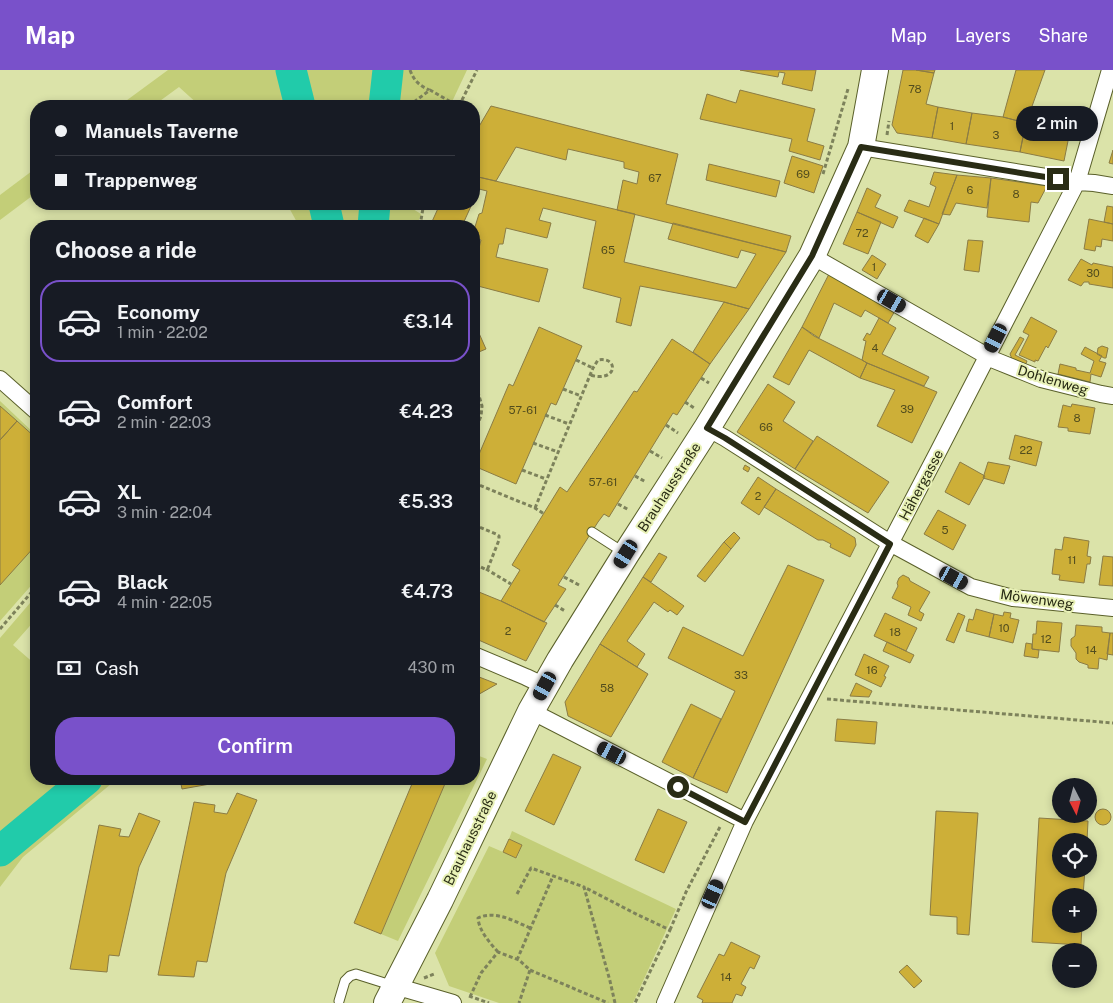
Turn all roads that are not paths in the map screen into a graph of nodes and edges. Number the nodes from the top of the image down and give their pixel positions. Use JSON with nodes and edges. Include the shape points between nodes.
{"nodes":[{"id":1,"x":875,"y":70,"type":"edge"},
{"id":2,"x":1110,"y":70,"type":"edge"},
{"id":3,"x":861,"y":147,"type":"junction"},
{"id":4,"x":1077,"y":182,"type":"junction"},
{"id":5,"x":1113,"y":186,"type":"edge"},
{"id":6,"x":812,"y":256,"type":"junction"},
{"id":7,"x":987,"y":356,"type":"junction"},
{"id":8,"x":0,"y":379,"type":"edge"},
{"id":9,"x":1113,"y":396,"type":"edge"},
{"id":10,"x":30,"y":406,"type":"edge"},
{"id":11,"x":700,"y":418,"type":"junction"},
{"id":12,"x":592,"y":532,"type":"dead end"},
{"id":13,"x":890,"y":544,"type":"junction"},
{"id":14,"x":626,"y":554,"type":"junction"},
{"id":15,"x":1113,"y":608,"type":"edge"},
{"id":16,"x":480,"y":658,"type":"edge"},
{"id":17,"x":545,"y":686,"type":"junction"},
{"id":18,"x":531,"y":711,"type":"junction"},
{"id":19,"x":745,"y":822,"type":"junction"},
{"id":20,"x":391,"y":995,"type":"edge"},
{"id":21,"x":340,"y":1001,"type":"dead end"},
{"id":22,"x":453,"y":1003,"type":"edge"},
{"id":23,"x":665,"y":1003,"type":"edge"}],
"edges":[{"from":1,"to":3,"type":"main road","name":"Brauhausstraße"},
{"from":2,"to":4,"type":"street","name":"Hähergasse"},
{"from":3,"to":4,"type":"street"},
{"from":3,"to":6,"type":"main road","name":"Brauhausstraße"},
{"from":4,"to":5,"type":"street"},
{"from":4,"to":7,"type":"street","name":"Hähergasse"},
{"from":6,"to":7,"type":"street","name":"Dohlenweg"},
{"from":6,"to":11,"type":"main road","name":"Brauhausstraße"},
{"from":7,"to":9,"type":"street","name":"Dohlenweg","via":[[1041,379]]},
{"from":7,"to":13,"type":"street","name":"Hähergasse"},
{"from":8,"to":10,"type":"street"},
{"from":11,"to":13,"type":"street","name":"Möwenweg","via":[[733,444]]},
{"from":11,"to":14,"type":"main road","name":"Brauhausstraße"},
{"from":12,"to":14,"type":"lane"},
{"from":13,"to":15,"type":"street","name":"Möwenweg","via":[[971,587],[1013,598]]},
{"from":13,"to":19,"type":"street","name":"Hähergasse"},
{"from":14,"to":17,"type":"main road","name":"Brauhausstraße"},
{"from":16,"to":17,"type":"street"},
{"from":17,"to":18,"type":"main road","name":"Brauhausstraße"},
{"from":18,"to":19,"type":"street"},
{"from":18,"to":20,"type":"main road","name":"Brauhausstraße"},
{"from":19,"to":23,"type":"street","name":"Hähergasse"},
{"from":20,"to":21,"type":"lane","via":[[356,974],[345,980]]},
{"from":20,"to":22,"type":"street"}]}
